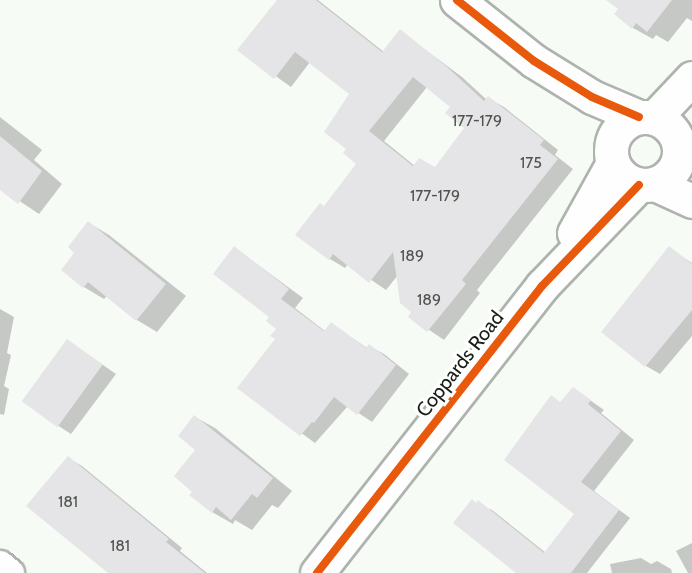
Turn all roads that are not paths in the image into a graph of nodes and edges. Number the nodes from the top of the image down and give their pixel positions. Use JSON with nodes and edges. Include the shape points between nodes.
{"nodes":[{"id":1,"x":457,"y":0,"type":"edge"},
{"id":2,"x":534,"y":61,"type":"junction"},
{"id":3,"x":692,"y":78,"type":"edge"},
{"id":4,"x":672,"y":135,"type":"edge"},
{"id":5,"x":612,"y":157,"type":"junction"},
{"id":6,"x":647,"y":185,"type":"junction"},
{"id":7,"x":692,"y":201,"type":"edge"},
{"id":8,"x":543,"y":286,"type":"junction"},
{"id":9,"x":0,"y":565,"type":"edge"},
{"id":10,"x":10,"y":573,"type":"edge"},
{"id":11,"x":317,"y":573,"type":"edge"}],
"edges":[{"from":1,"to":2,"type":"street"},
{"from":2,"to":4,"type":"street","via":[[592,97]]},
{"from":2,"to":5,"type":"street","via":[[585,116]]},
{"from":3,"to":4,"type":"street"},
{"from":4,"to":5,"type":"street","via":[[627,122],[612,140]]},
{"from":4,"to":6,"type":"street","via":[[672,172]]},
{"from":5,"to":6,"type":"street","via":[[619,174]]},
{"from":5,"to":8,"type":"street","name":"Coppards Road"},
{"from":6,"to":7,"type":"street"},
{"from":6,"to":8,"type":"street","name":"Coppards Road"},
{"from":8,"to":11,"type":"street","name":"Coppards Road"},
{"from":9,"to":10,"type":"street"}]}
